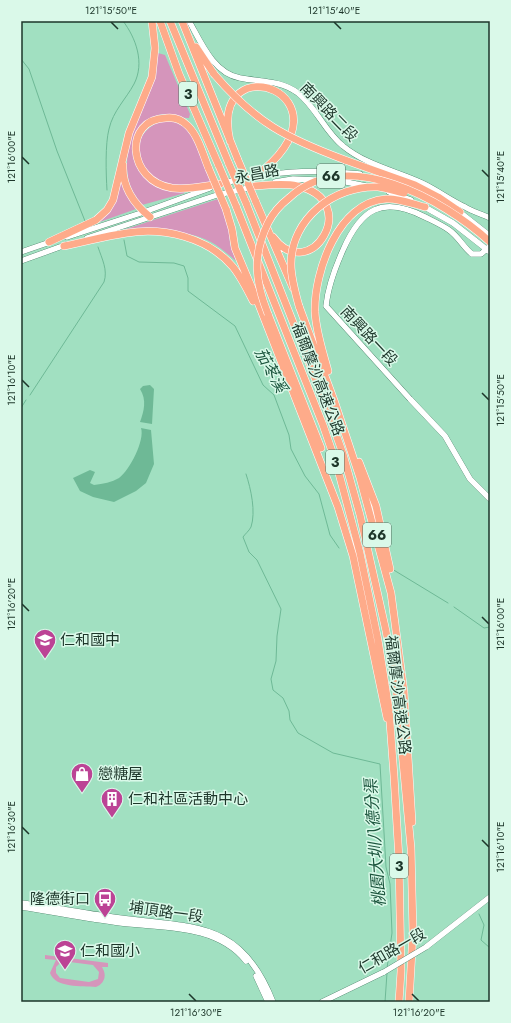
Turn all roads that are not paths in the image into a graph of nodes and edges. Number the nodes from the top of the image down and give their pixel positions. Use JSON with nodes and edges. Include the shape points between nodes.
{"nodes":[{"id":1,"x":152,"y":21,"type":"edge"},
{"id":2,"x":160,"y":22,"type":"edge"},
{"id":3,"x":171,"y":22,"type":"edge"},
{"id":4,"x":184,"y":22,"type":"edge"},
{"id":5,"x":230,"y":141,"type":"junction"},
{"id":6,"x":124,"y":150,"type":"junction"},
{"id":7,"x":257,"y":175,"type":"junction"},
{"id":8,"x":220,"y":184,"type":"junction"},
{"id":9,"x":255,"y":186,"type":"junction"},
{"id":10,"x":425,"y":207,"type":"junction"},
{"id":11,"x":144,"y":212,"type":"junction"},
{"id":12,"x":460,"y":212,"type":"junction"},
{"id":13,"x":150,"y":217,"type":"junction"},
{"id":14,"x":490,"y":218,"type":"edge"},
{"id":15,"x":264,"y":221,"type":"junction"},
{"id":16,"x":490,"y":236,"type":"edge"},
{"id":17,"x":49,"y":242,"type":"junction"},
{"id":18,"x":490,"y":242,"type":"edge"},
{"id":19,"x":64,"y":246,"type":"junction"},
{"id":20,"x":489,"y":248,"type":"edge"},
{"id":21,"x":21,"y":252,"type":"edge"},
{"id":22,"x":21,"y":261,"type":"edge"},
{"id":23,"x":267,"y":327,"type":"junction"},
{"id":24,"x":328,"y":372,"type":"junction"},
{"id":25,"x":490,"y":499,"type":"edge"},
{"id":26,"x":338,"y":507,"type":"junction"},
{"id":27,"x":391,"y":594,"type":"junction"},
{"id":28,"x":391,"y":731,"type":"junction"},
{"id":29,"x":411,"y":848,"type":"junction"},
{"id":30,"x":490,"y":898,"type":"edge"},
{"id":31,"x":21,"y":903,"type":"edge"},
{"id":32,"x":21,"y":907,"type":"edge"},
{"id":33,"x":268,"y":1002,"type":"edge"},
{"id":34,"x":273,"y":1002,"type":"edge"},
{"id":35,"x":322,"y":1002,"type":"edge"},
{"id":36,"x":399,"y":1002,"type":"edge"},
{"id":37,"x":409,"y":1002,"type":"edge"}],
"edges":[{"from":1,"to":6,"type":"highway","via":[[155,48],[153,72]]},
{"from":2,"to":28,"type":"highway","name":"福爾摩沙高速公路","number":"3","bridge":true,"via":[[179,74],[297,355],[337,466],[360,553],[377,633]]},
{"from":3,"to":29,"type":"highway","name":"福爾摩沙高速公路","number":"3","bridge":true,"via":[[246,203],[343,454],[385,624],[396,687]]},
{"from":4,"to":5,"type":"highway"},
{"from":4,"to":12,"type":"highway","bridge":true,"via":[[200,54],[214,74],[244,106],[277,131],[297,142],[414,184]]},
{"from":4,"to":14,"type":"street","name":"南興路二段","via":[[215,62],[229,74],[273,82],[291,89],[309,105],[332,136],[356,156],[423,183],[463,207]]},
{"from":5,"to":7,"type":"highway","via":[[227,129],[228,109],[240,92],[255,86],[267,86],[289,102],[294,112],[291,134],[282,153]]},
{"from":5,"to":15,"type":"highway","bridge":true},
{"from":6,"to":11,"type":"highway","via":[[125,184],[132,200]]},
{"from":6,"to":17,"type":"highway","via":[[115,193],[106,210],[89,225]]},
{"from":7,"to":8,"type":"street","name":"永昌路"},
{"from":7,"to":12,"type":"street","name":"永昌路","via":[[311,170],[371,175],[426,194]]},
{"from":8,"to":11,"type":"street","name":"永昌路"},
{"from":8,"to":23,"type":"highway","bridge":true,"via":[[196,188],[172,188],[152,180],[141,170],[136,157],[138,136],[147,124],[154,120],[171,118],[188,126],[193,133],[210,169],[226,209],[235,248]]},
{"from":9,"to":10,"type":"street","name":"永昌路","via":[[293,180],[341,181],[381,189]]},
{"from":9,"to":13,"type":"street","name":"永昌路","via":[[217,195]]},
{"from":9,"to":15,"type":"highway","via":[[287,185],[309,190],[322,199],[329,222],[326,235],[321,242],[314,248],[299,252],[286,249],[279,244]]},
{"from":10,"to":20,"type":"street","name":"永昌路"},
{"from":10,"to":24,"type":"highway","via":[[397,199],[380,199],[362,207],[348,219],[335,237],[323,261],[316,288],[315,313],[318,335]]},
{"from":11,"to":13,"type":"highway"},
{"from":11,"to":17,"type":"street","name":"永昌路"},
{"from":12,"to":16,"type":"street","name":"永昌路"},
{"from":13,"to":19,"type":"street","name":"永昌路"},
{"from":15,"to":24,"type":"highway"},
{"from":17,"to":21,"type":"street","name":"永昌路"},
{"from":18,"to":26,"type":"highway","number":"66","bridge":true,"via":[[436,202],[408,190],[370,179],[336,176],[318,180],[295,192],[276,210],[258,248],[256,266],[262,300],[316,434]]},
{"from":19,"to":22,"type":"street","name":"永昌路"},
{"from":19,"to":23,"type":"highway","via":[[144,231],[175,234],[191,239],[221,256],[232,266]]},
{"from":20,"to":25,"type":"street","name":"南興路一段","via":[[481,254],[472,254],[458,237],[444,226],[422,215],[398,206],[377,208],[358,223],[345,245],[333,275],[326,306],[445,436],[470,479]]},
{"from":20,"to":27,"type":"highway","number":"66","bridge":true,"via":[[455,219],[433,205],[386,188],[361,188],[325,202],[303,222],[292,249],[291,278],[299,306],[360,478]]},
{"from":23,"to":26,"type":"highway"},
{"from":24,"to":27,"type":"highway","via":[[376,506],[389,567]]},
{"from":26,"to":28,"type":"highway","via":[[353,556]]},
{"from":27,"to":29,"type":"highway","via":[[404,692],[413,812]]},
{"from":28,"to":36,"type":"highway","name":"福爾摩沙高速公路","number":"3","via":[[399,859]]},
{"from":29,"to":37,"type":"highway","name":"福爾摩沙高速公路","number":"3","via":[[413,933]]},
{"from":30,"to":35,"type":"street","name":"仁和路一段","bridge":true,"via":[[426,947],[384,972]]},
{"from":31,"to":34,"type":"street","name":"埔頂路一段","via":[[210,931],[241,950],[261,978]]},
{"from":32,"to":33,"type":"street","name":"埔頂路一段","via":[[121,923],[195,931],[208,935],[231,946],[243,958],[258,979]]}]}
